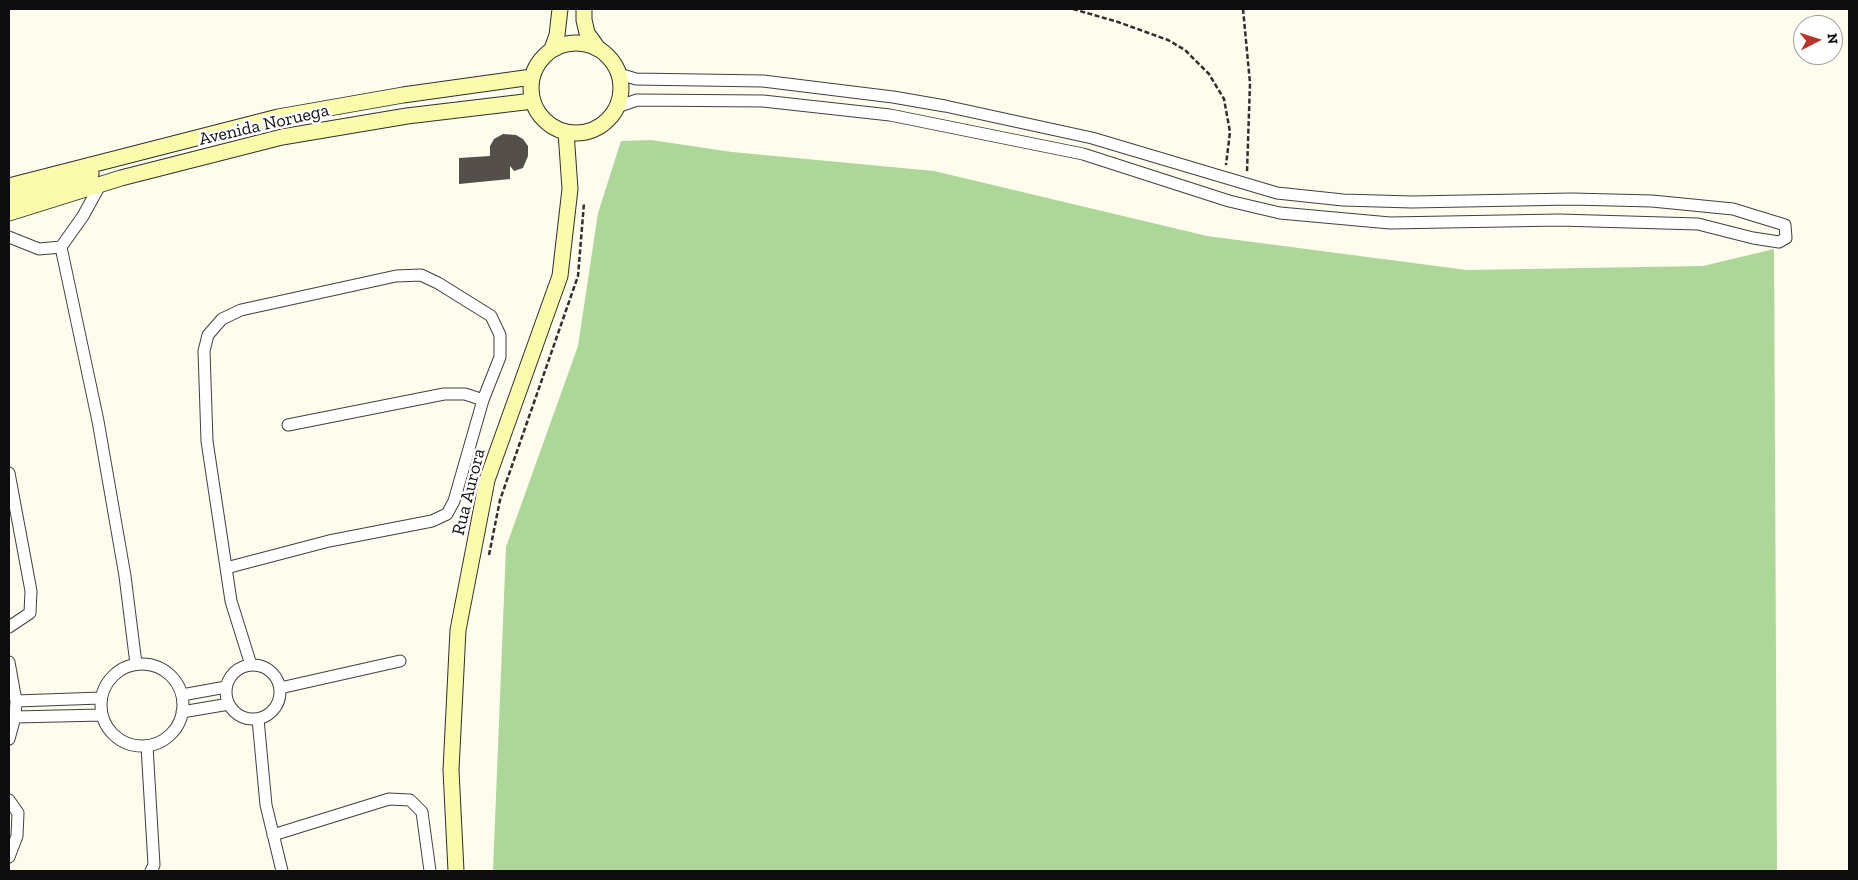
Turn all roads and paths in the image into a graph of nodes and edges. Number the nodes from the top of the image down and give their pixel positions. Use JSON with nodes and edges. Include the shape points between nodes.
{"nodes":[{"id":1,"x":560,"y":9,"type":"edge"},
{"id":2,"x":584,"y":9,"type":"edge"},
{"id":3,"x":1073,"y":9,"type":"edge"},
{"id":4,"x":1243,"y":9,"type":"edge"},
{"id":5,"x":597,"y":47,"type":"junction"},
{"id":6,"x":552,"y":49,"type":"junction"},
{"id":7,"x":619,"y":74,"type":"junction"},
{"id":8,"x":532,"y":77,"type":"junction"},
{"id":9,"x":532,"y":101,"type":"junction"},
{"id":10,"x":617,"y":106,"type":"junction"},
{"id":11,"x":264,"y":121,"type":"junction"},
{"id":12,"x":566,"y":132,"type":"junction"},
{"id":13,"x":178,"y":164,"type":"junction"},
{"id":14,"x":90,"y":165,"type":"junction"},
{"id":15,"x":1224,"y":178,"type":"junction"},
{"id":16,"x":1245,"y":185,"type":"junction"},
{"id":17,"x":9,"y":186,"type":"edge"},
{"id":18,"x":100,"y":186,"type":"junction"},
{"id":19,"x":585,"y":198,"type":"dead end"},
{"id":20,"x":9,"y":201,"type":"edge"},
{"id":21,"x":9,"y":213,"type":"edge"},
{"id":22,"x":9,"y":237,"type":"edge"},
{"id":23,"x":61,"y":247,"type":"junction"},
{"id":24,"x":482,"y":400,"type":"junction"},
{"id":25,"x":288,"y":425,"type":"dead end"},
{"id":26,"x":9,"y":473,"type":"edge"},
{"id":27,"x":488,"y":557,"type":"dead end"},
{"id":28,"x":226,"y":568,"type":"junction"},
{"id":29,"x":9,"y":627,"type":"edge"},
{"id":30,"x":400,"y":661,"type":"dead end"},
{"id":31,"x":9,"y":662,"type":"edge"},
{"id":32,"x":136,"y":664,"type":"junction"},
{"id":33,"x":251,"y":665,"type":"junction"},
{"id":34,"x":226,"y":687,"type":"junction"},
{"id":35,"x":280,"y":688,"type":"junction"},
{"id":36,"x":182,"y":694,"type":"junction"},
{"id":37,"x":101,"y":698,"type":"junction"},
{"id":38,"x":16,"y":701,"type":"junction"},
{"id":39,"x":229,"y":704,"type":"junction"},
{"id":40,"x":182,"y":712,"type":"junction"},
{"id":41,"x":102,"y":715,"type":"junction"},
{"id":42,"x":15,"y":717,"type":"junction"},
{"id":43,"x":258,"y":719,"type":"junction"},
{"id":44,"x":9,"y":739,"type":"edge"},
{"id":45,"x":148,"y":746,"type":"junction"},
{"id":46,"x":9,"y":800,"type":"edge"},
{"id":47,"x":273,"y":835,"type":"junction"},
{"id":48,"x":9,"y":856,"type":"edge"},
{"id":49,"x":154,"y":869,"type":"edge"},
{"id":50,"x":282,"y":871,"type":"edge"},
{"id":51,"x":430,"y":871,"type":"edge"},
{"id":52,"x":456,"y":871,"type":"edge"}],
"edges":[{"from":1,"to":6,"type":"street"},
{"from":2,"to":5,"type":"street","via":[[588,33]]},
{"from":3,"to":15,"type":"path","via":[[1168,40],[1185,50],[1210,74],[1224,99],[1230,132]]},
{"from":4,"to":16,"type":"path","via":[[1250,83]]},
{"from":5,"to":6,"type":"street","via":[[574,42]]},
{"from":5,"to":7,"type":"street","via":[[607,54]]},
{"from":6,"to":8,"type":"street","via":[[543,56]]},
{"from":7,"to":10,"type":"street","via":[[621,86]]},
{"from":7,"to":15,"type":"street","via":[[636,79],[763,81],[910,100],[1092,138]]},
{"from":8,"to":9,"type":"street"},
{"from":8,"to":11,"type":"street","name":"Avenida Noruega","via":[[403,95]]},
{"from":9,"to":12,"type":"street","via":[[545,121]]},
{"from":9,"to":13,"type":"street","name":"Avenida Noruega","via":[[407,116],[282,137]]},
{"from":10,"to":12,"type":"street","via":[[600,126],[589,131]]},
{"from":10,"to":16,"type":"street","via":[[637,100],[763,101],[890,115],[1083,154],[1229,201],[1280,213],[1390,222],[1559,220],[1698,224],[1752,238],[1780,242],[1786,238],[1786,225],[1733,209],[1652,201],[1343,200],[1277,193]]},
{"from":11,"to":13,"type":"street","via":[[267,134],[260,138],[192,154]]},
{"from":11,"to":14,"type":"street","name":"Avenida Noruega"},
{"from":12,"to":52,"type":"street","name":"Rua Aurora","via":[[570,189],[560,276],[488,480],[458,630],[450,770]]},
{"from":13,"to":18,"type":"street","name":"Avenida Noruega"},
{"from":14,"to":17,"type":"street","name":"Avenida Noruega"},
{"from":14,"to":20,"type":"street","via":[[91,174],[82,181]]},
{"from":15,"to":16,"type":"street"},
{"from":18,"to":21,"type":"street","name":"Avenida Noruega"},
{"from":18,"to":23,"type":"street"},
{"from":19,"to":27,"type":"path","via":[[578,276],[500,500]]},
{"from":22,"to":23,"type":"street","via":[[39,249]]},
{"from":23,"to":32,"type":"street","via":[[98,421],[125,576]]},
{"from":24,"to":25,"type":"street","via":[[464,394],[444,394]]},
{"from":24,"to":28,"type":"street","via":[[454,502],[447,514],[432,521],[329,541]]},
{"from":24,"to":28,"type":"street","via":[[500,357],[500,335],[494,322],[491,316],[420,275],[396,276],[241,310],[222,319],[208,335],[204,351],[208,442]]},
{"from":26,"to":29,"type":"street","via":[[31,591],[30,613]]},
{"from":28,"to":33,"type":"street","via":[[231,601]]},
{"from":30,"to":35,"type":"street"},
{"from":31,"to":38,"type":"street"},
{"from":32,"to":36,"type":"street","via":[[153,665],[168,673]]},
{"from":32,"to":37,"type":"street","via":[[113,675]]},
{"from":33,"to":34,"type":"street","via":[[235,672]]},
{"from":33,"to":35,"type":"street","via":[[273,674]]},
{"from":34,"to":36,"type":"street"},
{"from":34,"to":39,"type":"street"},
{"from":35,"to":43,"type":"street","via":[[278,704],[273,711]]},
{"from":36,"to":40,"type":"street"},
{"from":37,"to":38,"type":"street"},
{"from":37,"to":41,"type":"street"},
{"from":38,"to":42,"type":"street"},
{"from":39,"to":40,"type":"street"},
{"from":39,"to":43,"type":"street","via":[[241,717]]},
{"from":40,"to":45,"type":"street","via":[[170,734]]},
{"from":41,"to":42,"type":"street"},
{"from":41,"to":45,"type":"street","via":[[104,723],[115,736],[130,744]]},
{"from":42,"to":44,"type":"street"},
{"from":43,"to":47,"type":"street","via":[[266,805]]},
{"from":45,"to":49,"type":"street"},
{"from":46,"to":48,"type":"street","via":[[18,813],[16,836]]},
{"from":47,"to":50,"type":"street"},
{"from":47,"to":51,"type":"street","via":[[389,799],[410,800],[422,812]]}]}
